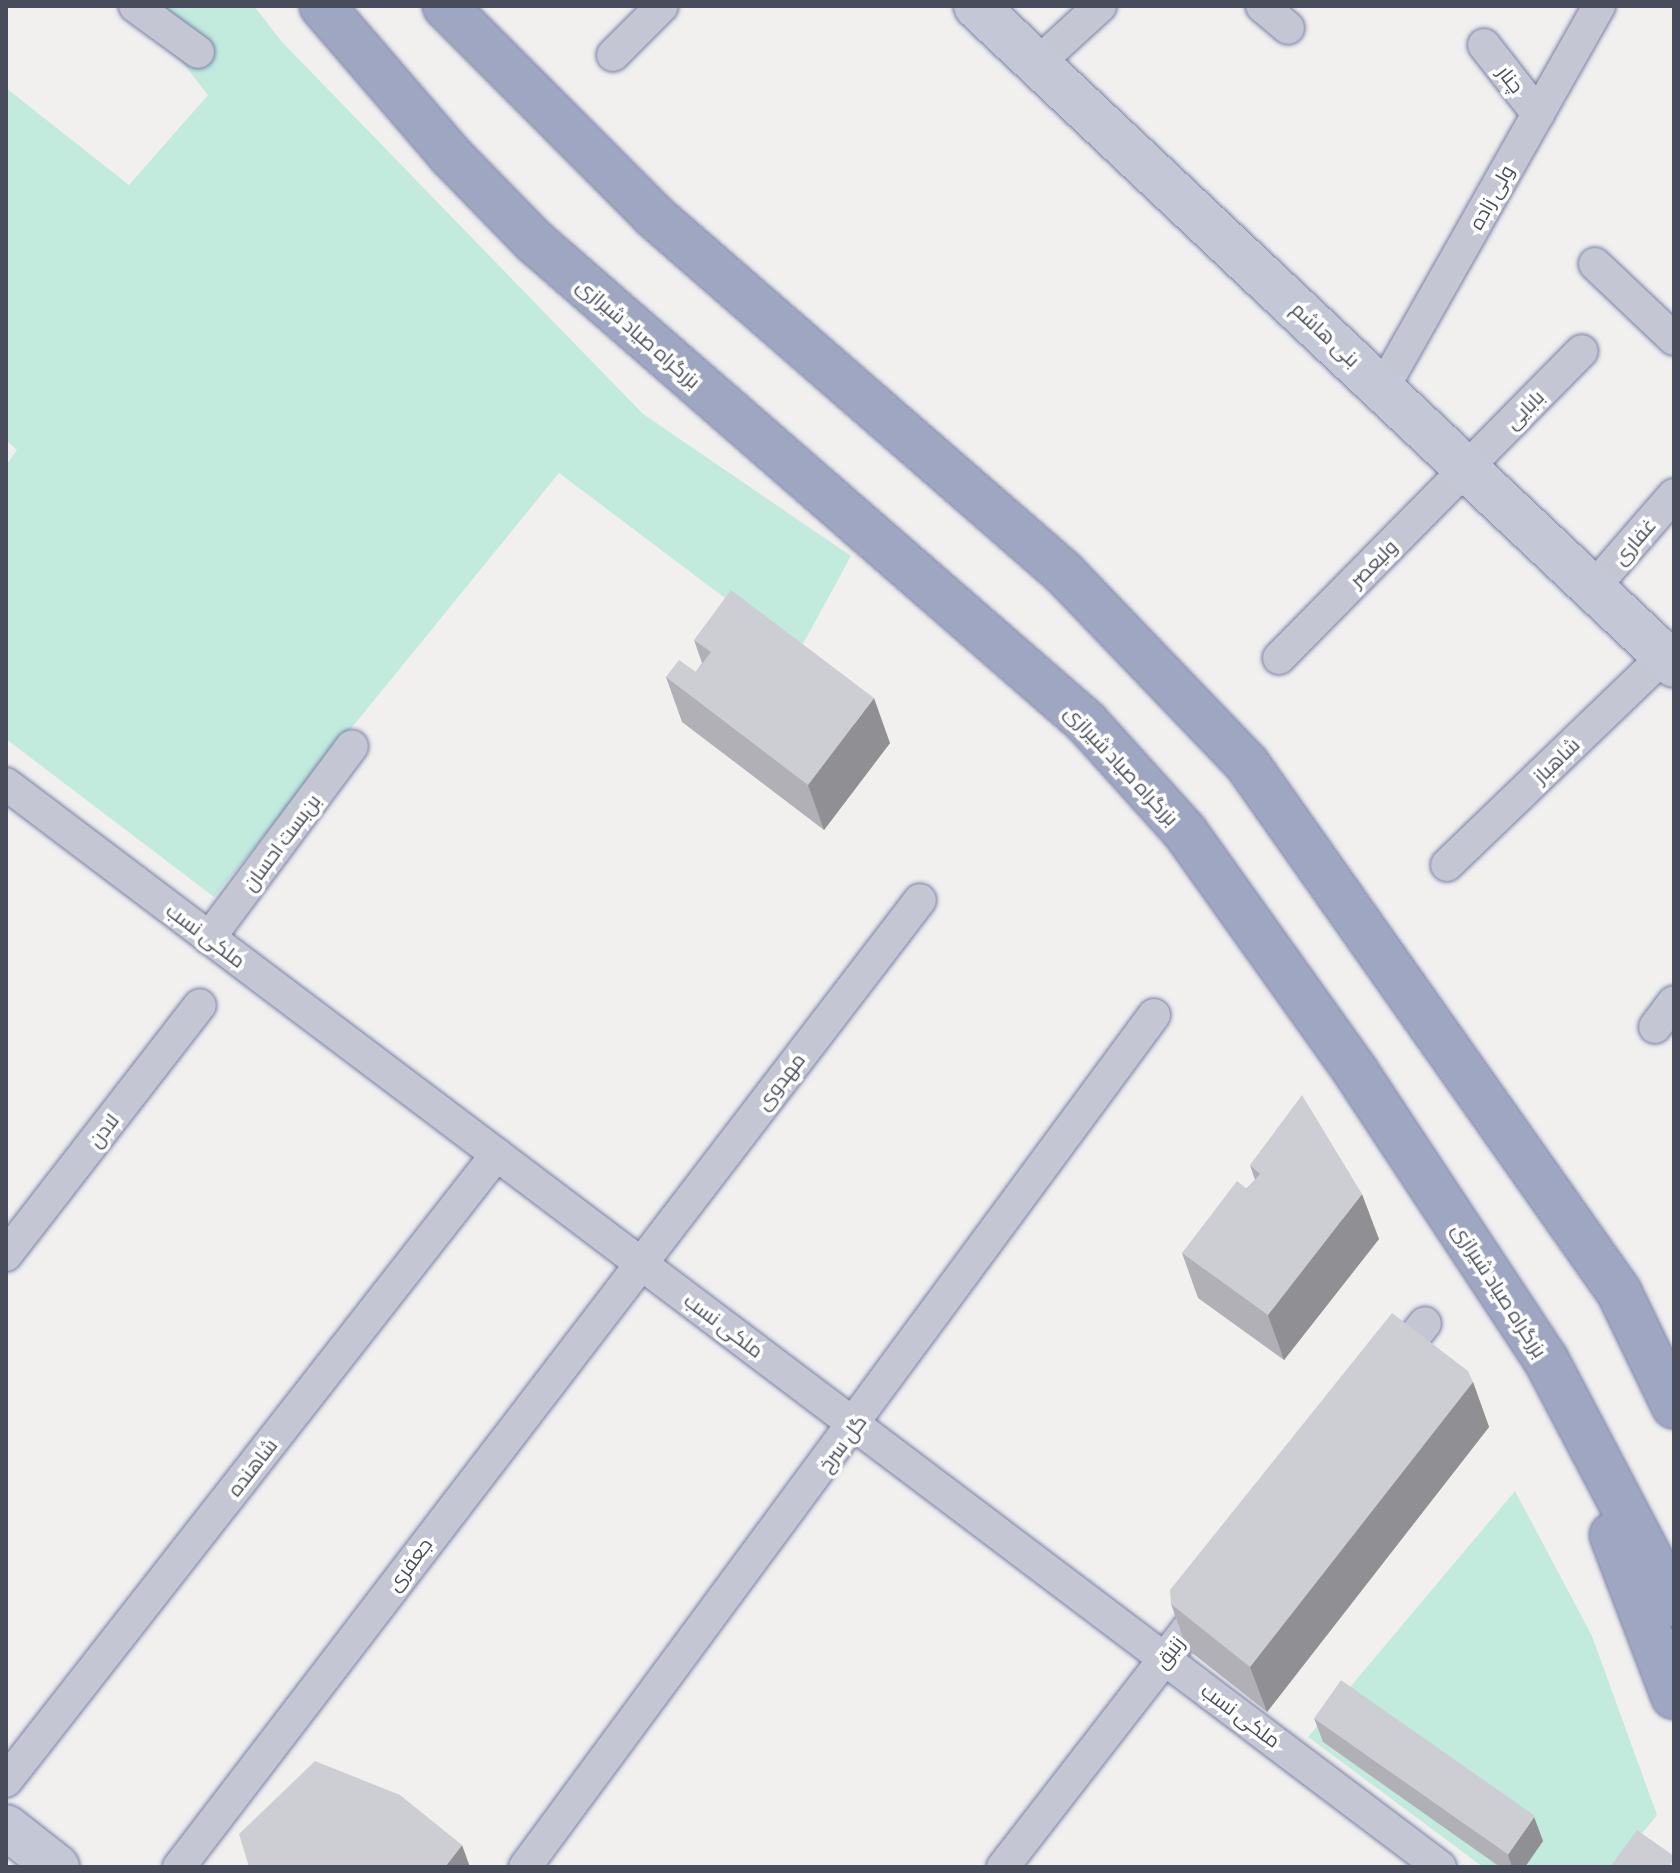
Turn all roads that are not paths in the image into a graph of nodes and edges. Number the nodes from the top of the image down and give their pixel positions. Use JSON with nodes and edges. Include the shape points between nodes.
{"nodes":[{"id":1,"x":135,"y":6,"type":"edge"},
{"id":2,"x":322,"y":6,"type":"edge"},
{"id":3,"x":445,"y":6,"type":"edge"},
{"id":4,"x":662,"y":6,"type":"edge"},
{"id":5,"x":976,"y":6,"type":"edge"},
{"id":6,"x":1100,"y":6,"type":"edge"},
{"id":7,"x":1262,"y":6,"type":"edge"},
{"id":8,"x":1599,"y":6,"type":"edge"},
{"id":9,"x":1288,"y":28,"type":"dead end"},
{"id":10,"x":1484,"y":45,"type":"dead end"},
{"id":11,"x":198,"y":52,"type":"dead end"},
{"id":12,"x":613,"y":55,"type":"dead end"},
{"id":13,"x":1037,"y":64,"type":"junction"},
{"id":14,"x":1538,"y":114,"type":"junction"},
{"id":15,"x":1595,"y":264,"type":"dead end"},
{"id":16,"x":1674,"y":339,"type":"edge"},
{"id":17,"x":1582,"y":351,"type":"dead end"},
{"id":18,"x":1383,"y":388,"type":"junction"},
{"id":19,"x":1467,"y":467,"type":"junction"},
{"id":20,"x":1674,"y":495,"type":"edge"},
{"id":21,"x":1594,"y":587,"type":"junction"},
{"id":22,"x":1279,"y":658,"type":"dead end"},
{"id":23,"x":1670,"y":659,"type":"edge"},
{"id":24,"x":352,"y":746,"type":"dead end"},
{"id":25,"x":6,"y":784,"type":"edge"},
{"id":26,"x":1447,"y":865,"type":"dead end"},
{"id":27,"x":920,"y":900,"type":"dead end"},
{"id":28,"x":209,"y":938,"type":"junction"},
{"id":29,"x":200,"y":1005,"type":"dead end"},
{"id":30,"x":1154,"y":1015,"type":"dead end"},
{"id":31,"x":497,"y":1154,"type":"junction"},
{"id":32,"x":6,"y":1255,"type":"edge"},
{"id":33,"x":640,"y":1261,"type":"junction"},
{"id":34,"x":1619,"y":1292,"type":"junction"},
{"id":35,"x":1425,"y":1323,"type":"dead end"},
{"id":36,"x":1674,"y":1354,"type":"edge"},
{"id":37,"x":1546,"y":1360,"type":"junction"},
{"id":38,"x":1377,"y":1385,"type":"edge"},
{"id":39,"x":1674,"y":1406,"type":"edge"},
{"id":40,"x":856,"y":1424,"type":"junction"},
{"id":41,"x":1232,"y":1570,"type":"edge"},
{"id":42,"x":1674,"y":1604,"type":"edge"},
{"id":43,"x":1165,"y":1657,"type":"junction"},
{"id":44,"x":1674,"y":1697,"type":"edge"},
{"id":45,"x":6,"y":1781,"type":"edge"},
{"id":46,"x":6,"y":1827,"type":"edge"},
{"id":47,"x":57,"y":1867,"type":"edge"},
{"id":48,"x":179,"y":1867,"type":"edge"},
{"id":49,"x":525,"y":1867,"type":"edge"},
{"id":50,"x":1003,"y":1867,"type":"edge"},
{"id":51,"x":1440,"y":1867,"type":"edge"}],
"edges":[{"from":1,"to":11,"type":"street"},
{"from":2,"to":37,"type":"highway","name":"بزرگراه صیاد شیرازی","via":[[450,155],[535,242],[1086,722],[1185,832],[1289,975]]},
{"from":3,"to":34,"type":"highway","via":[[654,216],[1063,572],[1247,764]]},
{"from":4,"to":12,"type":"street"},
{"from":5,"to":13,"type":"main road","name":"بنی هاشم"},
{"from":6,"to":13,"type":"street"},
{"from":7,"to":9,"type":"street"},
{"from":8,"to":14,"type":"street","name":"ولی زاده"},
{"from":10,"to":14,"type":"street","name":"چنار"},
{"from":13,"to":18,"type":"main road","name":"بنی هاشم"},
{"from":14,"to":18,"type":"street","name":"ولی زاده"},
{"from":15,"to":16,"type":"street"},
{"from":17,"to":19,"type":"street","name":"بابایی"},
{"from":18,"to":19,"type":"main road","name":"بنی هاشم"},
{"from":19,"to":21,"type":"main road","name":"بنی هاشم"},
{"from":19,"to":22,"type":"street","name":"ولیعصر"},
{"from":20,"to":21,"type":"street","name":"غفاری"},
{"from":21,"to":23,"type":"main road","name":"بنی هاشم"},
{"from":23,"to":26,"type":"street","name":"شاهباز"},
{"from":24,"to":28,"type":"street","name":"بن‌بست احسان"},
{"from":25,"to":28,"type":"street","name":"ملکی نسب"},
{"from":27,"to":33,"type":"street","name":"مهدوی"},
{"from":28,"to":31,"type":"street","name":"ملکی نسب"},
{"from":29,"to":32,"type":"street","name":"لادن"},
{"from":30,"to":40,"type":"street","name":"گل سرخ"},
{"from":31,"to":33,"type":"street","name":"ملکی نسب"},
{"from":31,"to":45,"type":"street","name":"شاهنده"},
{"from":33,"to":40,"type":"street","name":"ملکی نسب"},
{"from":33,"to":48,"type":"street","name":"جعفری"},
{"from":34,"to":36,"type":"highway"},
{"from":34,"to":39,"type":"highway"},
{"from":35,"to":38,"type":"street"},
{"from":37,"to":42,"type":"highway","name":"بزرگراه صیاد شیرازی"},
{"from":37,"to":44,"type":"highway"},
{"from":40,"to":43,"type":"street","name":"ملکی نسب"},
{"from":40,"to":49,"type":"street","name":"گل سرخ"},
{"from":41,"to":43,"type":"street","name":"زنبق"},
{"from":43,"to":50,"type":"street","name":"زنبق"},
{"from":43,"to":51,"type":"street","name":"ملکی نسب"},
{"from":46,"to":47,"type":"main road"}]}
